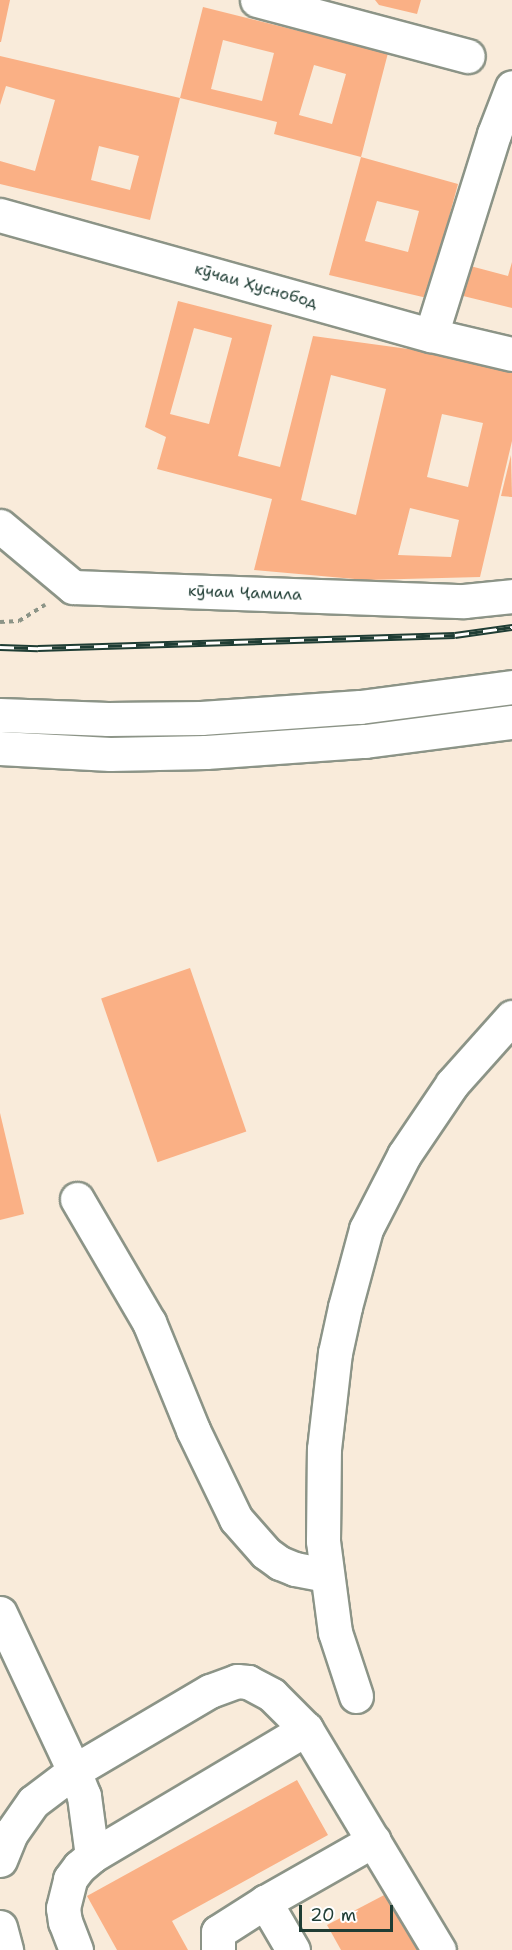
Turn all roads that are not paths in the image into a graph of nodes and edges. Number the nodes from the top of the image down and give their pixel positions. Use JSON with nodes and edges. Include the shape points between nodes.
{"nodes":[{"id":1,"x":257,"y":0,"type":"edge"},
{"id":2,"x":468,"y":56,"type":"dead end"},
{"id":3,"x":512,"y":87,"type":"edge"},
{"id":4,"x":0,"y":215,"type":"edge"},
{"id":5,"x":431,"y":335,"type":"junction"},
{"id":6,"x":512,"y":354,"type":"edge"},
{"id":7,"x":0,"y":526,"type":"edge"},
{"id":8,"x":512,"y":596,"type":"edge"},
{"id":9,"x":512,"y":687,"type":"edge"},
{"id":10,"x":0,"y":715,"type":"edge"},
{"id":11,"x":512,"y":722,"type":"edge"},
{"id":12,"x":0,"y":748,"type":"edge"},
{"id":13,"x":512,"y":1017,"type":"edge"},
{"id":14,"x":77,"y":1199,"type":"dead end"},
{"id":15,"x":326,"y":1575,"type":"junction"},
{"id":16,"x":0,"y":1614,"type":"edge"},
{"id":17,"x":356,"y":1696,"type":"dead end"},
{"id":18,"x":306,"y":1729,"type":"junction"},
{"id":19,"x":74,"y":1771,"type":"junction"},
{"id":20,"x":374,"y":1840,"type":"junction"},
{"id":21,"x":92,"y":1856,"type":"junction"},
{"id":22,"x":0,"y":1860,"type":"edge"},
{"id":23,"x":266,"y":1902,"type":"junction"},
{"id":24,"x":0,"y":1927,"type":"edge"},
{"id":25,"x":6,"y":1950,"type":"edge"},
{"id":26,"x":76,"y":1950,"type":"edge"},
{"id":27,"x":218,"y":1950,"type":"edge"},
{"id":28,"x":293,"y":1950,"type":"edge"},
{"id":29,"x":439,"y":1950,"type":"edge"}],
"edges":[{"from":1,"to":2,"type":"street"},
{"from":3,"to":5,"type":"street"},
{"from":4,"to":5,"type":"street","name":"кӯчаи Ҳуснобод"},
{"from":5,"to":6,"type":"street","name":"кӯчаи Ҳуснобод"},
{"from":7,"to":8,"type":"street","name":"кӯчаи Ҷамила","via":[[73,587],[464,601]]},
{"from":9,"to":10,"type":"street","via":[[360,707],[201,718]]},
{"from":11,"to":12,"type":"street","via":[[365,741],[206,752],[110,754]]},
{"from":13,"to":15,"type":"street","via":[[476,1055],[430,1116],[404,1155],[366,1229],[338,1341],[328,1406],[322,1498]]},
{"from":14,"to":15,"type":"street","via":[[149,1322],[193,1430],[236,1519],[280,1563]]},
{"from":15,"to":17,"type":"street","via":[[335,1632]]},
{"from":16,"to":19,"type":"street"},
{"from":18,"to":19,"type":"street","via":[[272,1695],[259,1686],[237,1681],[170,1713]]},
{"from":18,"to":20,"type":"street"},
{"from":18,"to":21,"type":"street"},
{"from":19,"to":21,"type":"street","via":[[84,1796]]},
{"from":19,"to":22,"type":"street","via":[[33,1802],[11,1833]]},
{"from":20,"to":23,"type":"street"},
{"from":20,"to":29,"type":"street"},
{"from":21,"to":26,"type":"street","via":[[70,1879],[65,1892],[65,1922]]},
{"from":23,"to":27,"type":"street","via":[[218,1932]]},
{"from":23,"to":28,"type":"street"},
{"from":24,"to":25,"type":"street"}]}
